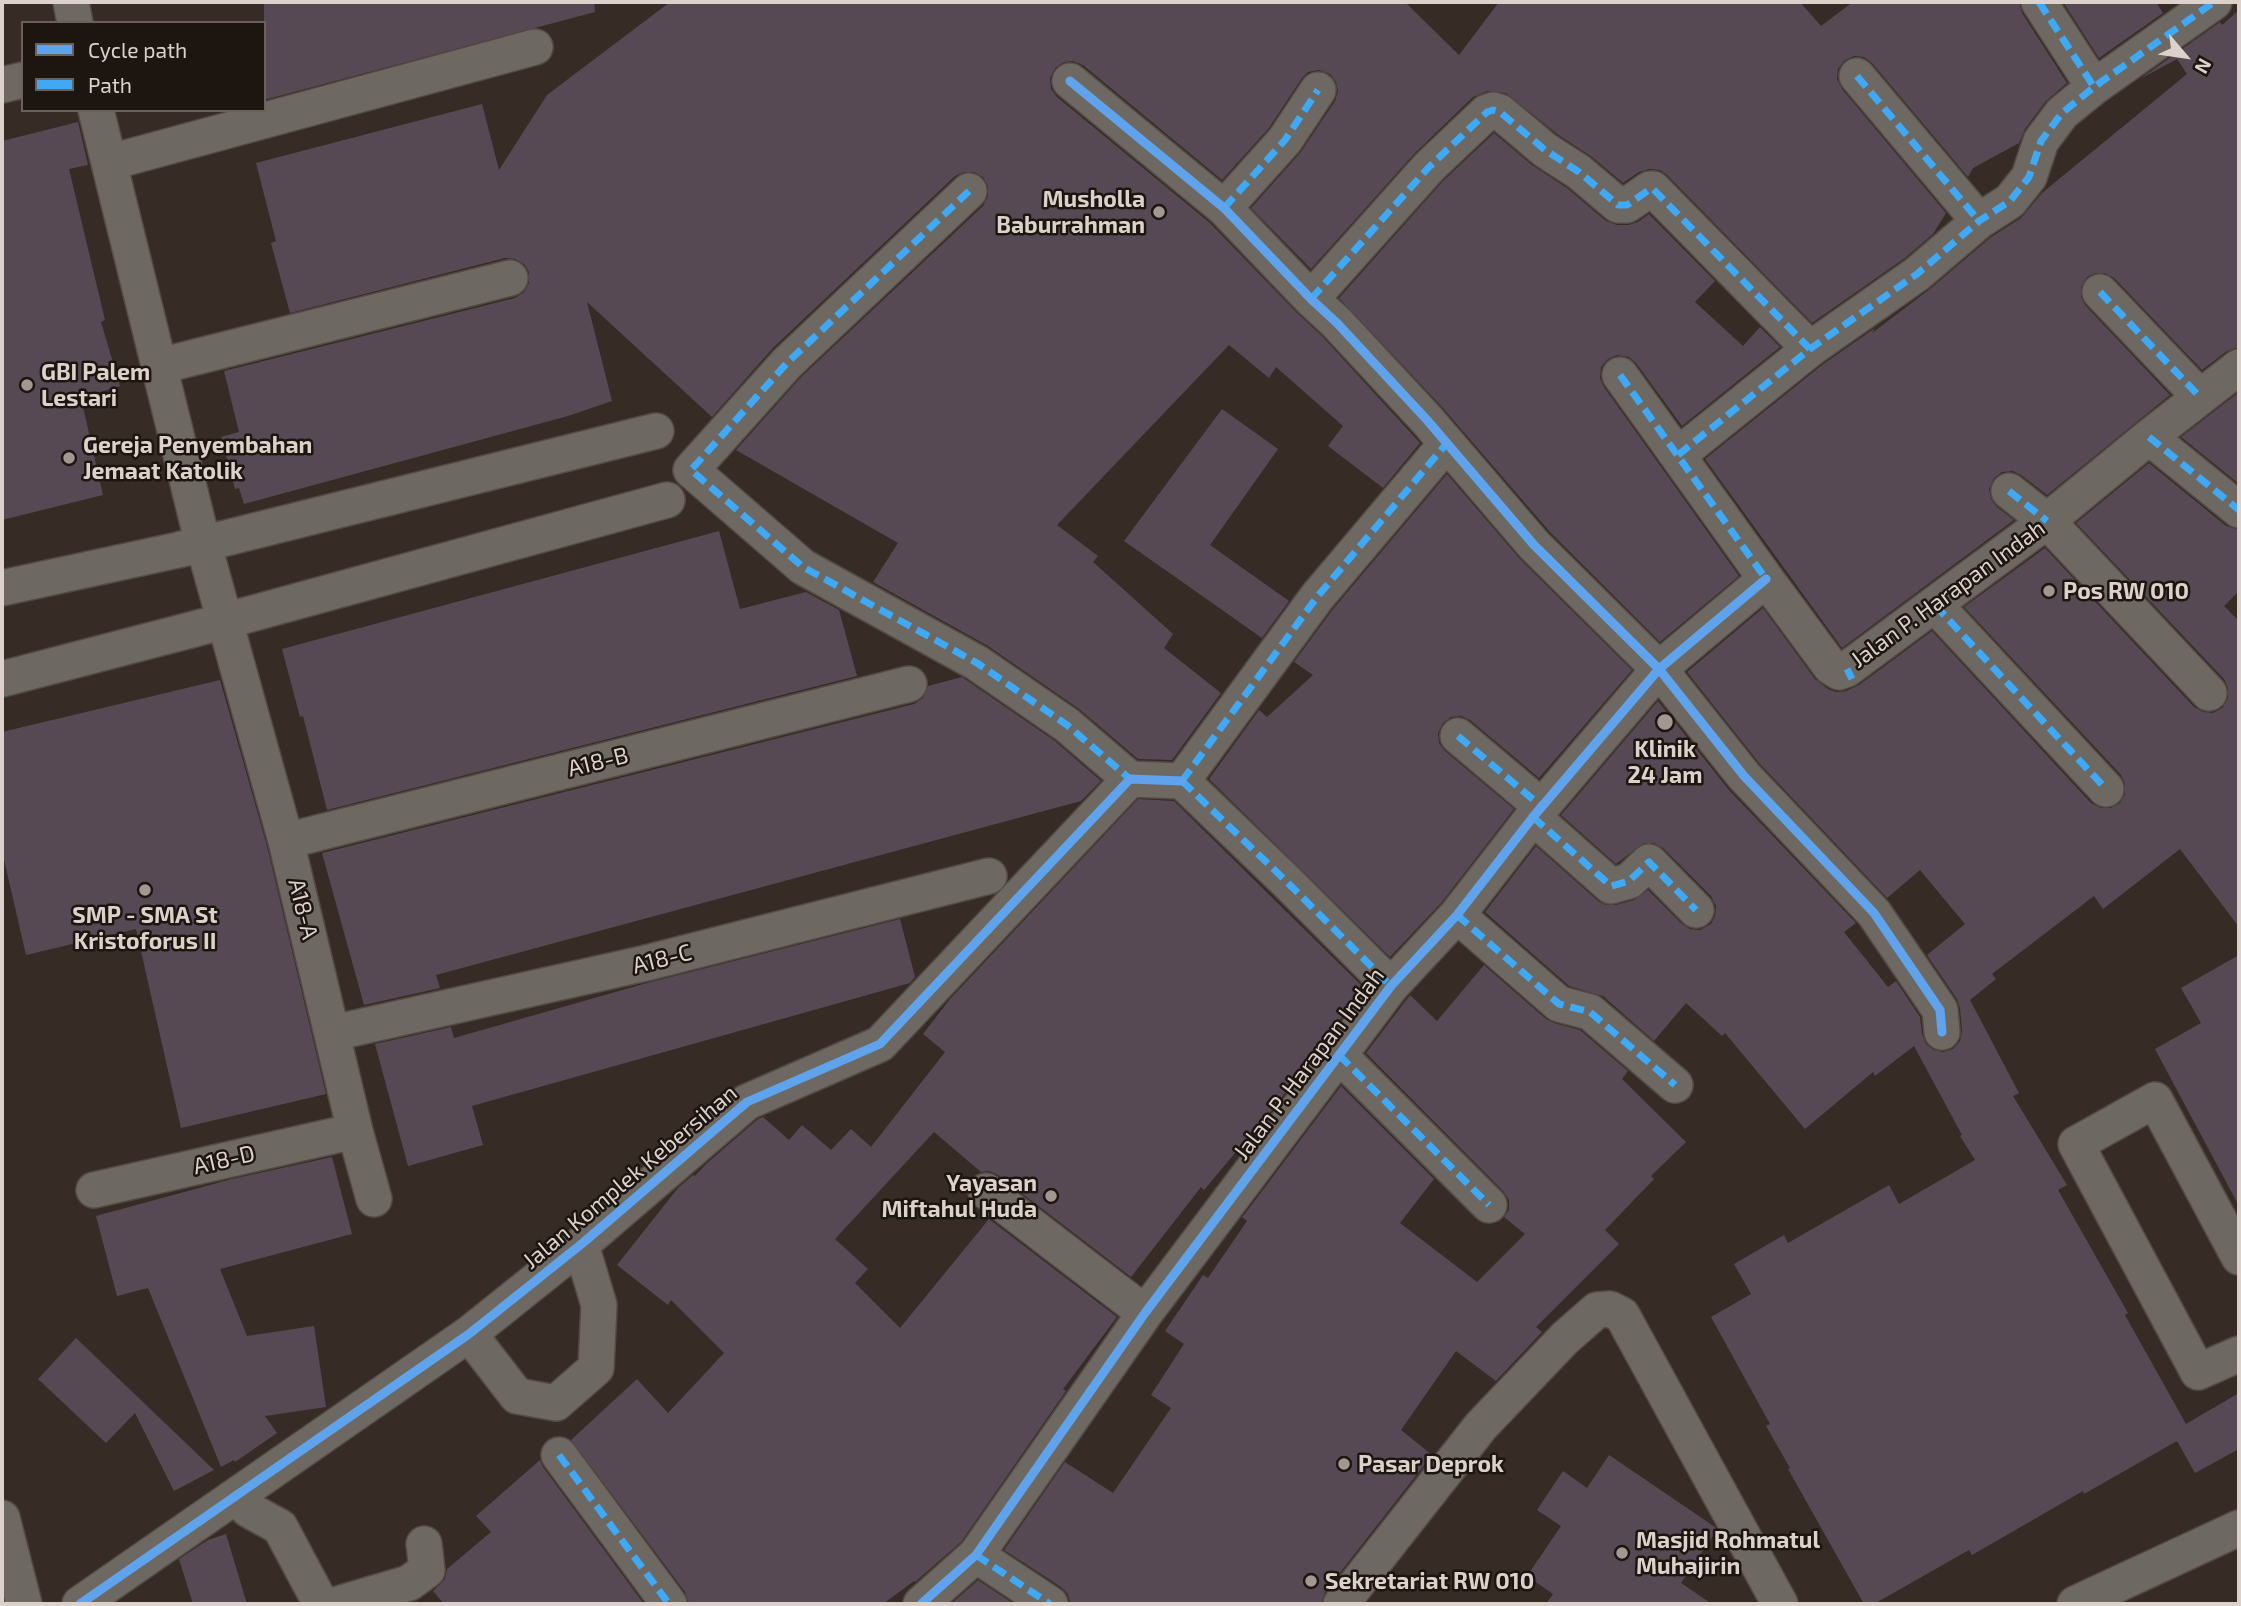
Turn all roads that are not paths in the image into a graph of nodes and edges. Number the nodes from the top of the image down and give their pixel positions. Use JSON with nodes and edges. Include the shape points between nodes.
{"nodes":[{"id":1,"x":71,"y":2,"type":"edge"},
{"id":2,"x":2039,"y":2,"type":"edge"},
{"id":3,"x":2214,"y":2,"type":"edge"},
{"id":4,"x":75,"y":21,"type":"edge"},
{"id":5,"x":535,"y":47,"type":"dead end"},
{"id":6,"x":1857,"y":76,"type":"dead end"},
{"id":7,"x":21,"y":80,"type":"edge"},
{"id":8,"x":1070,"y":81,"type":"dead end"},
{"id":9,"x":2,"y":85,"type":"edge"},
{"id":10,"x":2094,"y":87,"type":"junction"},
{"id":11,"x":1318,"y":90,"type":"dead end"},
{"id":12,"x":97,"y":112,"type":"edge"},
{"id":13,"x":111,"y":162,"type":"junction"},
{"id":14,"x":970,"y":191,"type":"dead end"},
{"id":15,"x":1224,"y":208,"type":"junction"},
{"id":16,"x":1979,"y":221,"type":"junction"},
{"id":17,"x":510,"y":278,"type":"dead end"},
{"id":18,"x":2099,"y":292,"type":"dead end"},
{"id":19,"x":1311,"y":299,"type":"junction"},
{"id":20,"x":1810,"y":349,"type":"junction"},
{"id":21,"x":160,"y":366,"type":"junction"},
{"id":22,"x":2239,"y":367,"type":"edge"},
{"id":23,"x":1620,"y":375,"type":"dead end"},
{"id":24,"x":2200,"y":397,"type":"junction"},
{"id":25,"x":656,"y":431,"type":"dead end"},
{"id":26,"x":2149,"y":437,"type":"junction"},
{"id":27,"x":1447,"y":443,"type":"junction"},
{"id":28,"x":1678,"y":455,"type":"junction"},
{"id":29,"x":2009,"y":491,"type":"dead end"},
{"id":30,"x":667,"y":500,"type":"dead end"},
{"id":31,"x":2239,"y":510,"type":"edge"},
{"id":32,"x":2047,"y":521,"type":"junction"},
{"id":33,"x":204,"y":544,"type":"junction"},
{"id":34,"x":1766,"y":579,"type":"junction"},
{"id":35,"x":2,"y":588,"type":"edge"},
{"id":36,"x":1935,"y":605,"type":"junction"},
{"id":37,"x":225,"y":621,"type":"junction"},
{"id":38,"x":1659,"y":669,"type":"junction"},
{"id":39,"x":2,"y":679,"type":"edge"},
{"id":40,"x":909,"y":684,"type":"dead end"},
{"id":41,"x":2209,"y":694,"type":"dead end"},
{"id":42,"x":1458,"y":736,"type":"dead end"},
{"id":43,"x":1130,"y":779,"type":"junction"},
{"id":44,"x":1182,"y":781,"type":"junction"},
{"id":45,"x":2106,"y":789,"type":"dead end"},
{"id":46,"x":1538,"y":812,"type":"junction"},
{"id":47,"x":286,"y":841,"type":"junction"},
{"id":48,"x":989,"y":876,"type":"dead end"},
{"id":49,"x":1696,"y":910,"type":"dead end"},
{"id":50,"x":1457,"y":915,"type":"junction"},
{"id":51,"x":1391,"y":986,"type":"junction"},
{"id":52,"x":1942,"y":1032,"type":"dead end"},
{"id":53,"x":333,"y":1033,"type":"junction"},
{"id":54,"x":1339,"y":1055,"type":"junction"},
{"id":55,"x":1675,"y":1085,"type":"dead end"},
{"id":56,"x":355,"y":1130,"type":"junction"},
{"id":57,"x":94,"y":1190,"type":"dead end"},
{"id":58,"x":986,"y":1191,"type":"dead end"},
{"id":59,"x":374,"y":1199,"type":"dead end"},
{"id":60,"x":1489,"y":1205,"type":"dead end"},
{"id":61,"x":581,"y":1245,"type":"junction"},
{"id":62,"x":2239,"y":1257,"type":"edge"},
{"id":63,"x":1144,"y":1313,"type":"junction"},
{"id":64,"x":469,"y":1334,"type":"junction"},
{"id":65,"x":2239,"y":1354,"type":"edge"},
{"id":66,"x":559,"y":1455,"type":"dead end"},
{"id":67,"x":234,"y":1497,"type":"junction"},
{"id":68,"x":2,"y":1518,"type":"edge"},
{"id":69,"x":2239,"y":1528,"type":"edge"},
{"id":70,"x":424,"y":1544,"type":"dead end"},
{"id":71,"x":976,"y":1555,"type":"junction"},
{"id":72,"x":24,"y":1604,"type":"edge"},
{"id":73,"x":80,"y":1604,"type":"edge"},
{"id":74,"x":321,"y":1604,"type":"edge"},
{"id":75,"x":338,"y":1604,"type":"edge"},
{"id":76,"x":669,"y":1604,"type":"edge"},
{"id":77,"x":921,"y":1604,"type":"edge"},
{"id":78,"x":1050,"y":1604,"type":"edge"},
{"id":79,"x":1340,"y":1604,"type":"edge"},
{"id":80,"x":1780,"y":1604,"type":"edge"},
{"id":81,"x":2075,"y":1604,"type":"edge"}],
"edges":[{"from":1,"to":4,"type":"street"},
{"from":2,"to":10,"type":"street"},
{"from":3,"to":10,"type":"street"},
{"from":5,"to":13,"type":"street"},
{"from":6,"to":16,"type":"street"},
{"from":7,"to":9,"type":"street"},
{"from":8,"to":15,"type":"street"},
{"from":10,"to":16,"type":"street","via":[[2062,114],[2041,141],[2029,177],[2011,201]]},
{"from":11,"to":15,"type":"street","via":[[1285,140]]},
{"from":12,"to":13,"type":"street","name":"A18-A"},
{"from":13,"to":21,"type":"street","name":"A18-A"},
{"from":14,"to":43,"type":"street","via":[[787,363],[691,470],[803,567],[977,663],[1067,724]]},
{"from":15,"to":19,"type":"street"},
{"from":16,"to":20,"type":"street","via":[[1917,274]]},
{"from":17,"to":21,"type":"street"},
{"from":18,"to":24,"type":"street"},
{"from":19,"to":20,"type":"street","via":[[1429,167],[1493,110],[1618,205],[1627,205],[1653,189]]},
{"from":19,"to":27,"type":"street"},
{"from":20,"to":28,"type":"street"},
{"from":21,"to":33,"type":"street","name":"A18-A"},
{"from":22,"to":24,"type":"street","name":"Jalan P. Harapan Indah"},
{"from":23,"to":28,"type":"street"},
{"from":24,"to":26,"type":"street","name":"Jalan P. Harapan Indah"},
{"from":25,"to":33,"type":"street"},
{"from":26,"to":31,"type":"street"},
{"from":26,"to":32,"type":"street","name":"Jalan P. Harapan Indah"},
{"from":27,"to":38,"type":"street","via":[[1534,545]]},
{"from":27,"to":44,"type":"street","via":[[1317,597]]},
{"from":28,"to":34,"type":"street"},
{"from":29,"to":32,"type":"street"},
{"from":30,"to":37,"type":"street"},
{"from":32,"to":36,"type":"street","name":"Jalan P. Harapan Indah"},
{"from":32,"to":41,"type":"street"},
{"from":33,"to":35,"type":"street"},
{"from":33,"to":37,"type":"street","name":"A18-A"},
{"from":34,"to":36,"type":"street","name":"Jalan P. Harapan Indah","via":[[1831,667],[1849,674]]},
{"from":34,"to":38,"type":"street","name":"Jalan P. Harapan Indah"},
{"from":36,"to":45,"type":"street"},
{"from":37,"to":39,"type":"street"},
{"from":37,"to":47,"type":"street","name":"A18-A"},
{"from":38,"to":46,"type":"street","name":"Jalan P. Harapan Indah"},
{"from":38,"to":52,"type":"street","via":[[1744,776],[1874,913],[1940,1010]]},
{"from":40,"to":47,"type":"street","name":"A18-B"},
{"from":42,"to":46,"type":"street"},
{"from":43,"to":44,"type":"street"},
{"from":43,"to":61,"type":"street","name":"Jalan Komplek Kebersihan","via":[[880,1044],[747,1102]]},
{"from":44,"to":51,"type":"street"},
{"from":46,"to":49,"type":"street","via":[[1611,886],[1629,881],[1649,862]]},
{"from":46,"to":50,"type":"street","name":"Jalan P. Harapan Indah"},
{"from":47,"to":53,"type":"street","name":"A18-A"},
{"from":48,"to":53,"type":"street","name":"A18-C","via":[[646,963]]},
{"from":50,"to":51,"type":"street","name":"Jalan P. Harapan Indah"},
{"from":50,"to":55,"type":"street","via":[[1559,1004],[1590,1012]]},
{"from":51,"to":54,"type":"street","name":"Jalan P. Harapan Indah"},
{"from":53,"to":56,"type":"street","name":"A18-A"},
{"from":54,"to":60,"type":"street"},
{"from":54,"to":63,"type":"street","name":"Jalan P. Harapan Indah"},
{"from":56,"to":57,"type":"street","name":"A18-D"},
{"from":56,"to":59,"type":"street","name":"A18-A"},
{"from":58,"to":63,"type":"street"},
{"from":61,"to":64,"type":"street","name":"Jalan Komplek Kebersihan"},
{"from":61,"to":64,"type":"street","via":[[599,1305],[596,1368],[556,1403],[517,1396]]},
{"from":62,"to":65,"type":"street","via":[[2155,1100],[2076,1144],[2198,1372]]},
{"from":63,"to":71,"type":"street","name":"Jalan P. Harapan Indah"},
{"from":64,"to":67,"type":"street","name":"Jalan Komplek Kebersihan"},
{"from":66,"to":76,"type":"street"},
{"from":67,"to":73,"type":"street","name":"Jalan Komplek Kebersihan"},
{"from":67,"to":74,"type":"street","via":[[280,1527]]},
{"from":68,"to":72,"type":"street"},
{"from":69,"to":81,"type":"street"},
{"from":70,"to":75,"type":"street","via":[[427,1570],[409,1583]]},
{"from":71,"to":77,"type":"street","name":"Jalan P. Harapan Indah"},
{"from":71,"to":78,"type":"street"},
{"from":79,"to":80,"type":"street","via":[[1481,1426],[1565,1338],[1597,1310],[1610,1309],[1622,1315]]}]}
